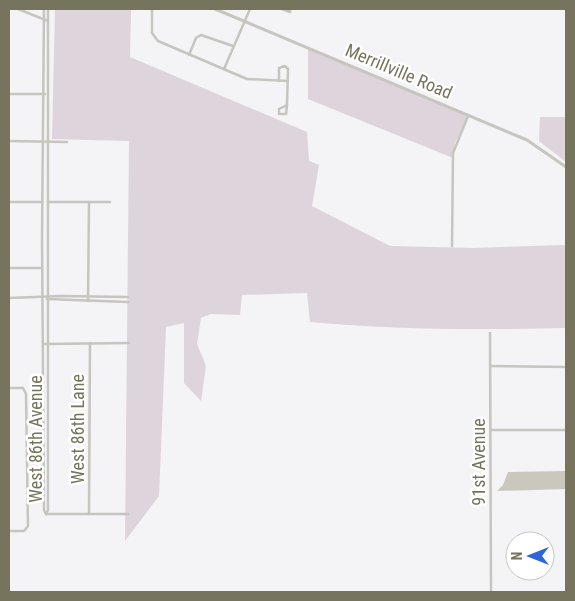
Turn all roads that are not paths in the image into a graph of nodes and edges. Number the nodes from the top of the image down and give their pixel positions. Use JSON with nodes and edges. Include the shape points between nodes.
{"nodes":[{"id":1,"x":18,"y":9,"type":"edge"},
{"id":2,"x":44,"y":9,"type":"edge"},
{"id":3,"x":48,"y":9,"type":"edge"},
{"id":4,"x":152,"y":9,"type":"edge"},
{"id":5,"x":216,"y":9,"type":"edge"},
{"id":6,"x":250,"y":9,"type":"edge"},
{"id":7,"x":282,"y":9,"type":"edge"},
{"id":8,"x":290,"y":10,"type":"edge"},
{"id":9,"x":44,"y":19,"type":"junction"},
{"id":10,"x":245,"y":20,"type":"junction"},
{"id":11,"x":48,"y":21,"type":"junction"},
{"id":12,"x":234,"y":46,"type":"junction"},
{"id":13,"x":190,"y":54,"type":"junction"},
{"id":14,"x":224,"y":69,"type":"junction"},
{"id":15,"x":278,"y":81,"type":"junction"},
{"id":16,"x":288,"y":81,"type":"junction"},
{"id":17,"x":9,"y":94,"type":"edge"},
{"id":18,"x":43,"y":94,"type":"junction"},
{"id":19,"x":48,"y":94,"type":"junction"},
{"id":20,"x":287,"y":105,"type":"junction"},
{"id":21,"x":468,"y":116,"type":"junction"},
{"id":22,"x":9,"y":141,"type":"edge"},
{"id":23,"x":67,"y":142,"type":"dead end"},
{"id":24,"x":43,"y":143,"type":"junction"},
{"id":25,"x":47,"y":143,"type":"junction"},
{"id":26,"x":566,"y":167,"type":"edge"},
{"id":27,"x":10,"y":202,"type":"edge"},
{"id":28,"x":42,"y":202,"type":"junction"},
{"id":29,"x":47,"y":202,"type":"junction"},
{"id":30,"x":89,"y":202,"type":"junction"},
{"id":31,"x":110,"y":202,"type":"dead end"},
{"id":32,"x":452,"y":246,"type":"dead end"},
{"id":33,"x":9,"y":268,"type":"edge"},
{"id":34,"x":43,"y":268,"type":"junction"},
{"id":35,"x":47,"y":268,"type":"junction"},
{"id":36,"x":88,"y":296,"type":"junction"},
{"id":37,"x":128,"y":297,"type":"dead end"},
{"id":38,"x":9,"y":298,"type":"edge"},
{"id":39,"x":44,"y":298,"type":"junction"},
{"id":40,"x":48,"y":298,"type":"junction"},
{"id":41,"x":88,"y":301,"type":"junction"},
{"id":42,"x":128,"y":302,"type":"dead end"},
{"id":43,"x":490,"y":333,"type":"dead end"},
{"id":44,"x":90,"y":343,"type":"junction"},
{"id":45,"x":129,"y":343,"type":"dead end"},
{"id":46,"x":44,"y":344,"type":"junction"},
{"id":47,"x":48,"y":344,"type":"junction"},
{"id":48,"x":490,"y":366,"type":"junction"},
{"id":49,"x":566,"y":367,"type":"edge"},
{"id":50,"x":9,"y":388,"type":"edge"},
{"id":51,"x":490,"y":430,"type":"junction"},
{"id":52,"x":566,"y":430,"type":"edge"},
{"id":53,"x":46,"y":514,"type":"junction"},
{"id":54,"x":90,"y":514,"type":"junction"},
{"id":55,"x":128,"y":514,"type":"dead end"},
{"id":56,"x":9,"y":531,"type":"edge"},
{"id":57,"x":491,"y":592,"type":"edge"}],
"edges":[{"from":1,"to":9,"type":"street"},
{"from":2,"to":9,"type":"street","name":"West 86th Avenue"},
{"from":3,"to":11,"type":"street","name":"West 86th Avenue"},
{"from":4,"to":13,"type":"street","via":[[154,37]]},
{"from":5,"to":10,"type":"street","name":"Merrillville Road"},
{"from":6,"to":10,"type":"street"},
{"from":7,"to":8,"type":"street"},
{"from":9,"to":11,"type":"street"},
{"from":9,"to":18,"type":"street","name":"West 86th Avenue"},
{"from":10,"to":12,"type":"street"},
{"from":10,"to":21,"type":"street","name":"Merrillville Road"},
{"from":11,"to":19,"type":"street","name":"West 86th Avenue"},
{"from":12,"to":13,"type":"street","via":[[201,35],[196,38]]},
{"from":12,"to":14,"type":"street"},
{"from":13,"to":14,"type":"street"},
{"from":14,"to":15,"type":"street","via":[[253,80]]},
{"from":15,"to":16,"type":"street"},
{"from":15,"to":16,"type":"street","via":[[282,65],[288,69]]},
{"from":16,"to":20,"type":"street"},
{"from":17,"to":18,"type":"street"},
{"from":18,"to":19,"type":"street"},
{"from":18,"to":24,"type":"street","name":"West 86th Avenue"},
{"from":19,"to":25,"type":"street","name":"West 86th Avenue"},
{"from":20,"to":20,"type":"street","via":[[286,114],[279,114],[279,109]]},
{"from":21,"to":26,"type":"street","name":"Merrillville Road","via":[[527,140]]},
{"from":21,"to":32,"type":"street","via":[[453,153]]},
{"from":22,"to":24,"type":"street"},
{"from":23,"to":25,"type":"street"},
{"from":24,"to":25,"type":"street"},
{"from":24,"to":28,"type":"street","name":"West 86th Avenue"},
{"from":25,"to":29,"type":"street","name":"West 86th Avenue"},
{"from":27,"to":28,"type":"street"},
{"from":28,"to":29,"type":"street"},
{"from":28,"to":34,"type":"street","name":"West 86th Avenue"},
{"from":29,"to":30,"type":"street"},
{"from":29,"to":35,"type":"street","name":"West 86th Avenue"},
{"from":30,"to":31,"type":"street"},
{"from":30,"to":36,"type":"street"},
{"from":33,"to":34,"type":"street"},
{"from":34,"to":35,"type":"street"},
{"from":34,"to":39,"type":"street","name":"West 86th Avenue"},
{"from":35,"to":40,"type":"street","name":"West 86th Avenue"},
{"from":36,"to":37,"type":"street"},
{"from":36,"to":40,"type":"street"},
{"from":36,"to":41,"type":"street"},
{"from":38,"to":39,"type":"street"},
{"from":39,"to":40,"type":"street"},
{"from":39,"to":46,"type":"street","name":"West 86th Avenue"},
{"from":40,"to":41,"type":"street"},
{"from":40,"to":47,"type":"street","name":"West 86th Avenue"},
{"from":41,"to":42,"type":"street"},
{"from":43,"to":48,"type":"street","name":"91st Avenue"},
{"from":44,"to":45,"type":"street"},
{"from":44,"to":47,"type":"street"},
{"from":44,"to":54,"type":"street","name":"West 86th Lane"},
{"from":46,"to":47,"type":"street"},
{"from":46,"to":53,"type":"street","name":"West 86th Avenue"},
{"from":47,"to":53,"type":"street","name":"West 86th Avenue"},
{"from":48,"to":49,"type":"street"},
{"from":48,"to":51,"type":"street","name":"91st Avenue"},
{"from":50,"to":56,"type":"street","via":[[25,390],[28,526],[24,531]]},
{"from":51,"to":52,"type":"street"},
{"from":51,"to":57,"type":"street","name":"91st Avenue"},
{"from":53,"to":54,"type":"street"},
{"from":54,"to":55,"type":"street"}]}
